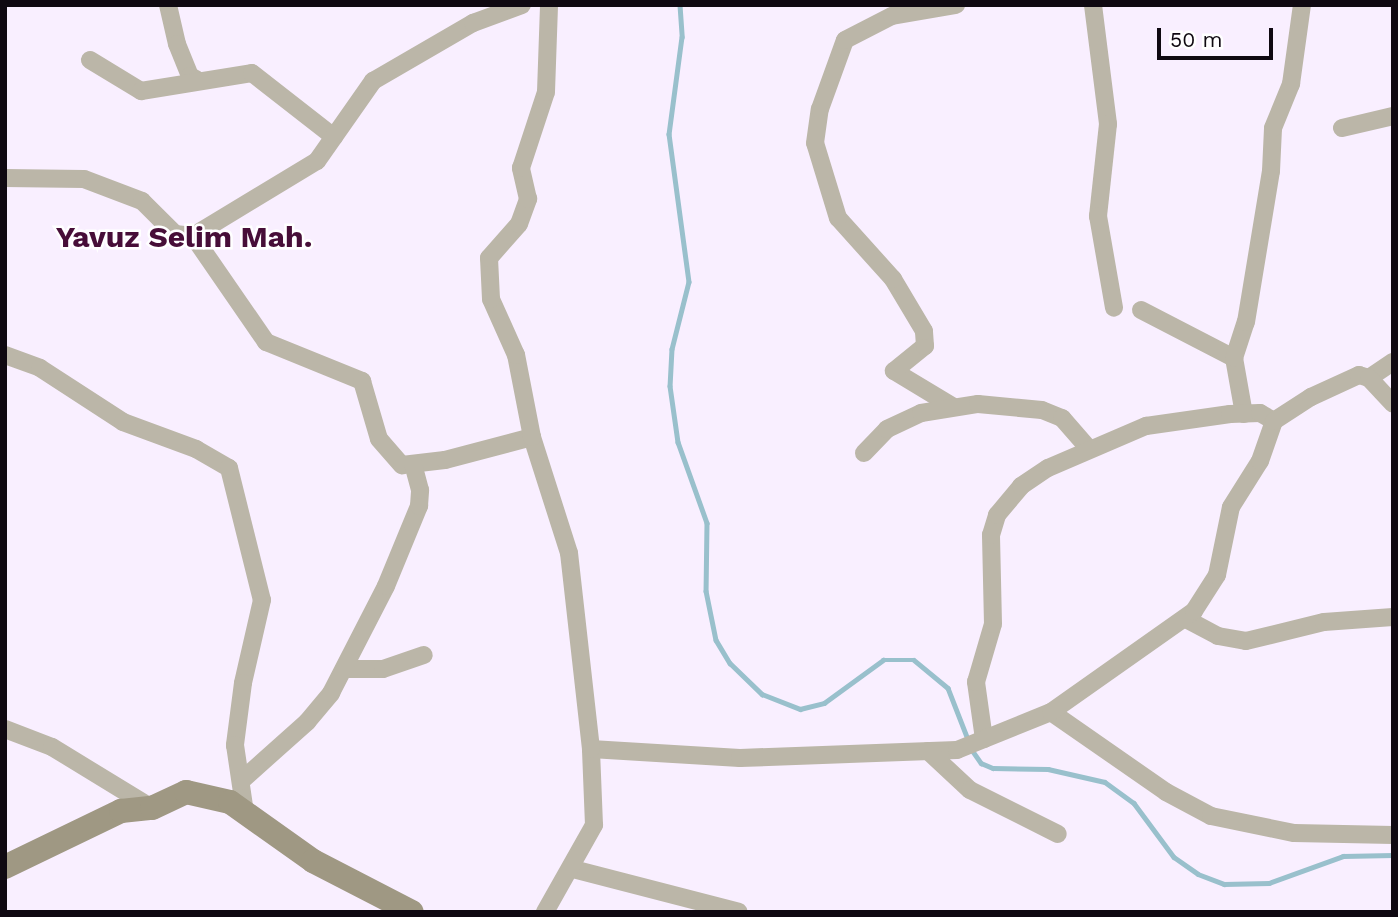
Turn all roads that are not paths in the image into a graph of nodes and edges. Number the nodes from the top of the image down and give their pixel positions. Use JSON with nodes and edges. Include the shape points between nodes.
{"nodes":[{"id":1,"x":168,"y":5,"type":"edge"},
{"id":2,"x":522,"y":5,"type":"edge"},
{"id":3,"x":549,"y":5,"type":"edge"},
{"id":4,"x":956,"y":5,"type":"edge"},
{"id":5,"x":1093,"y":5,"type":"edge"},
{"id":6,"x":1301,"y":5,"type":"edge"},
{"id":7,"x":90,"y":60,"type":"dead end"},
{"id":8,"x":196,"y":79,"type":"junction"},
{"id":9,"x":1393,"y":116,"type":"edge"},
{"id":10,"x":1342,"y":128,"type":"dead end"},
{"id":11,"x":334,"y":137,"type":"junction"},
{"id":12,"x":5,"y":178,"type":"edge"},
{"id":13,"x":193,"y":236,"type":"junction"},
{"id":14,"x":1114,"y":308,"type":"dead end"},
{"id":15,"x":1141,"y":310,"type":"dead end"},
{"id":16,"x":5,"y":355,"type":"edge"},
{"id":17,"x":1234,"y":358,"type":"junction"},
{"id":18,"x":1393,"y":362,"type":"edge"},
{"id":19,"x":1369,"y":378,"type":"junction"},
{"id":20,"x":1393,"y":404,"type":"edge"},
{"id":21,"x":952,"y":406,"type":"junction"},
{"id":22,"x":1244,"y":414,"type":"junction"},
{"id":23,"x":1274,"y":421,"type":"junction"},
{"id":24,"x":532,"y":437,"type":"junction"},
{"id":25,"x":1089,"y":449,"type":"junction"},
{"id":26,"x":864,"y":453,"type":"dead end"},
{"id":27,"x":413,"y":464,"type":"junction"},
{"id":28,"x":1393,"y":617,"type":"edge"},
{"id":29,"x":1186,"y":619,"type":"junction"},
{"id":30,"x":424,"y":655,"type":"dead end"},
{"id":31,"x":344,"y":669,"type":"junction"},
{"id":32,"x":1051,"y":712,"type":"junction"},
{"id":33,"x":5,"y":729,"type":"edge"},
{"id":34,"x":980,"y":740,"type":"junction"},
{"id":35,"x":591,"y":749,"type":"junction"},
{"id":36,"x":928,"y":751,"type":"junction"},
{"id":37,"x":241,"y":781,"type":"junction"},
{"id":38,"x":152,"y":808,"type":"junction"},
{"id":39,"x":245,"y":813,"type":"junction"},
{"id":40,"x":1058,"y":834,"type":"dead end"},
{"id":41,"x":1393,"y":835,"type":"edge"},
{"id":42,"x":5,"y":867,"type":"edge"},
{"id":43,"x":573,"y":869,"type":"junction"},
{"id":44,"x":412,"y":912,"type":"edge"},
{"id":45,"x":545,"y":912,"type":"edge"},
{"id":46,"x":739,"y":912,"type":"edge"}],
"edges":[{"from":1,"to":8,"type":"street","via":[[177,44],[190,76]]},
{"from":2,"to":11,"type":"street","via":[[473,23],[373,81]]},
{"from":3,"to":24,"type":"street","via":[[545,92],[521,168],[528,199],[519,224],[489,258],[491,299],[516,355]]},
{"from":4,"to":21,"type":"street","via":[[892,16],[845,40],[820,108],[815,143],[838,218],[893,279],[924,331],[925,346],[894,371]]},
{"from":5,"to":14,"type":"street","via":[[1108,124],[1098,216]]},
{"from":6,"to":17,"type":"street","via":[[1291,84],[1273,128],[1271,172],[1246,322]]},
{"from":7,"to":8,"type":"street","via":[[141,91]]},
{"from":8,"to":11,"type":"street","via":[[252,73]]},
{"from":9,"to":10,"type":"street"},
{"from":11,"to":13,"type":"street","via":[[317,161]]},
{"from":12,"to":13,"type":"street","via":[[84,179],[142,201],[175,234]]},
{"from":13,"to":27,"type":"street","via":[[266,342],[362,381],[386,450],[402,465]]},
{"from":15,"to":17,"type":"street"},
{"from":16,"to":37,"type":"street","via":[[40,368],[123,422],[196,449],[229,468],[262,600],[235,745]]},
{"from":17,"to":22,"type":"street"},
{"from":18,"to":19,"type":"street"},
{"from":19,"to":20,"type":"street"},
{"from":19,"to":23,"type":"street","via":[[1359,375],[1341,382]]},
{"from":21,"to":25,"type":"street","via":[[1042,410],[1062,418]]},
{"from":21,"to":26,"type":"street","via":[[921,413],[887,429]]},
{"from":22,"to":23,"type":"street","via":[[1260,413]]},
{"from":22,"to":25,"type":"street","via":[[1146,426]]},
{"from":23,"to":29,"type":"street","via":[[1259,461],[1231,507],[1217,575]]},
{"from":24,"to":27,"type":"street"},
{"from":24,"to":35,"type":"street","via":[[569,553]]},
{"from":25,"to":34,"type":"street","via":[[1021,486],[997,515],[991,535],[993,624],[976,682]]},
{"from":27,"to":31,"type":"street","via":[[421,490],[419,506]]},
{"from":28,"to":29,"type":"street","via":[[1337,620],[1246,641],[1218,636]]},
{"from":29,"to":32,"type":"street"},
{"from":30,"to":31,"type":"street","via":[[383,669]]},
{"from":31,"to":37,"type":"street","via":[[307,722]]},
{"from":32,"to":34,"type":"street"},
{"from":32,"to":41,"type":"street","via":[[1166,792],[1211,816],[1294,833]]},
{"from":33,"to":38,"type":"street","via":[[52,747]]},
{"from":34,"to":36,"type":"street","via":[[957,750]]},
{"from":35,"to":36,"type":"street","via":[[740,758]]},
{"from":35,"to":43,"type":"street","via":[[594,825]]},
{"from":36,"to":40,"type":"street","via":[[970,790]]},
{"from":37,"to":39,"type":"street"},
{"from":38,"to":39,"type":"street","via":[[187,792],[230,802]]},
{"from":38,"to":42,"type":"street","via":[[121,811]]},
{"from":39,"to":44,"type":"street","via":[[313,861]]},
{"from":43,"to":45,"type":"street"},
{"from":43,"to":46,"type":"street"}]}
